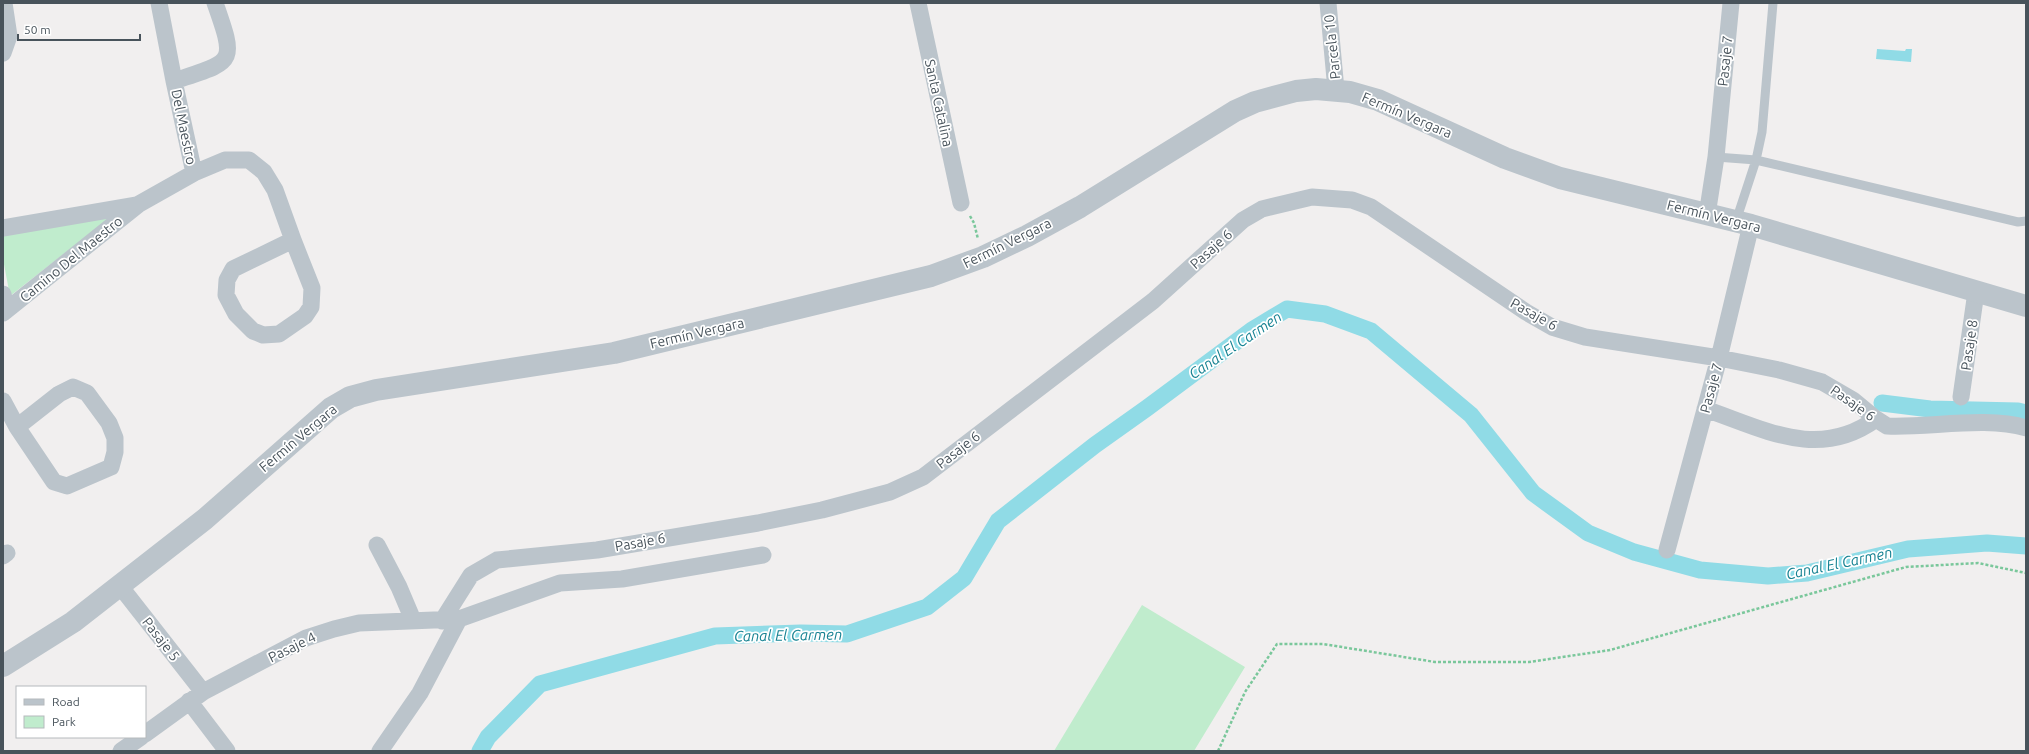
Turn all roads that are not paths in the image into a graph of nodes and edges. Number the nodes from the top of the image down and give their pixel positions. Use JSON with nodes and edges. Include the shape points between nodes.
{"nodes":[{"id":1,"x":4,"y":3,"type":"edge"},
{"id":2,"x":159,"y":3,"type":"edge"},
{"id":3,"x":215,"y":3,"type":"edge"},
{"id":4,"x":918,"y":3,"type":"edge"},
{"id":5,"x":1328,"y":3,"type":"edge"},
{"id":6,"x":1731,"y":3,"type":"edge"},
{"id":7,"x":1773,"y":3,"type":"edge"},
{"id":8,"x":3,"y":53,"type":"edge"},
{"id":9,"x":174,"y":81,"type":"junction"},
{"id":10,"x":1336,"y":90,"type":"junction"},
{"id":11,"x":1716,"y":157,"type":"junction"},
{"id":12,"x":1756,"y":160,"type":"junction"},
{"id":13,"x":194,"y":173,"type":"junction"},
{"id":14,"x":961,"y":203,"type":"road end"},
{"id":15,"x":139,"y":204,"type":"junction"},
{"id":16,"x":1707,"y":215,"type":"junction"},
{"id":17,"x":2026,"y":221,"type":"edge"},
{"id":18,"x":1743,"y":224,"type":"junction"},
{"id":19,"x":3,"y":228,"type":"edge"},
{"id":20,"x":293,"y":240,"type":"junction"},
{"id":21,"x":1976,"y":292,"type":"junction"},
{"id":22,"x":3,"y":294,"type":"edge"},
{"id":23,"x":2026,"y":306,"type":"edge"},
{"id":24,"x":5,"y":312,"type":"edge"},
{"id":25,"x":1719,"y":358,"type":"junction"},
{"id":26,"x":1961,"y":397,"type":"dead end"},
{"id":27,"x":3,"y":400,"type":"edge"},
{"id":28,"x":1705,"y":409,"type":"junction"},
{"id":29,"x":1876,"y":420,"type":"junction"},
{"id":30,"x":18,"y":427,"type":"junction"},
{"id":31,"x":2026,"y":428,"type":"edge"},
{"id":32,"x":377,"y":545,"type":"dead end"},
{"id":33,"x":1667,"y":550,"type":"dead end"},
{"id":34,"x":763,"y":555,"type":"dead end"},
{"id":35,"x":120,"y":586,"type":"junction"},
{"id":36,"x":459,"y":619,"type":"junction"},
{"id":37,"x":413,"y":620,"type":"junction"},
{"id":38,"x":442,"y":621,"type":"junction"},
{"id":39,"x":3,"y":666,"type":"edge"},
{"id":40,"x":203,"y":692,"type":"junction"},
{"id":41,"x":189,"y":702,"type":"junction"},
{"id":42,"x":146,"y":733,"type":"edge"},
{"id":43,"x":139,"y":738,"type":"edge"},
{"id":44,"x":121,"y":751,"type":"edge"},
{"id":45,"x":227,"y":751,"type":"edge"},
{"id":46,"x":380,"y":751,"type":"edge"}],
"edges":[{"from":1,"to":8,"type":"street","via":[[9,36]]},
{"from":2,"to":9,"type":"street","name":"Del Maestro"},
{"from":3,"to":9,"type":"street","via":[[228,40],[229,51],[224,61],[216,67]]},
{"from":4,"to":14,"type":"street","name":"Santa Catalina"},
{"from":5,"to":10,"type":"street","name":"Parcela 10"},
{"from":6,"to":11,"type":"street","name":"Pasaje 7"},
{"from":7,"to":12,"type":"lane","via":[[1762,132]]},
{"from":9,"to":13,"type":"street","name":"Del Maestro"},
{"from":10,"to":16,"type":"street","name":"Fermín Vergara","via":[[1378,100],[1505,158],[1560,178]]},
{"from":10,"to":35,"type":"street","name":"Fermín Vergara","via":[[1296,91],[1235,111],[1080,207],[1005,248],[956,268],[900,285],[614,353],[376,390],[350,397],[322,415],[205,519]]},
{"from":11,"to":12,"type":"lane"},
{"from":11,"to":16,"type":"street","name":"Pasaje 7"},
{"from":12,"to":17,"type":"lane","via":[[2018,222]]},
{"from":12,"to":18,"type":"lane"},
{"from":13,"to":15,"type":"street","name":"Camino Del Maestro"},
{"from":13,"to":20,"type":"street","name":"Camino Del Maestro","via":[[225,160],[249,160],[264,172],[275,190]]},
{"from":15,"to":19,"type":"street","name":"Camino Del Maestro"},
{"from":15,"to":24,"type":"street","name":"Camino Del Maestro"},
{"from":16,"to":18,"type":"street","name":"Fermín Vergara"},
{"from":18,"to":21,"type":"street","name":"Fermín Vergara"},
{"from":18,"to":25,"type":"street","name":"Pasaje 7"},
{"from":20,"to":20,"type":"street","name":"Camino Del Maestro","via":[[232,269],[227,280],[226,295],[236,314],[253,331],[263,336],[279,334],[305,316],[311,307],[312,288]]},
{"from":21,"to":23,"type":"street","name":"Fermín Vergara"},
{"from":21,"to":26,"type":"street","name":"Pasaje 8"},
{"from":22,"to":24,"type":"street"},
{"from":25,"to":28,"type":"street","name":"Pasaje 7"},
{"from":25,"to":29,"type":"street","name":"Pasaje 6","via":[[1822,382],[1853,400]]},
{"from":25,"to":38,"type":"street","name":"Pasaje 6","via":[[1585,337],[1552,326],[1526,312],[1371,207],[1352,200],[1312,197],[1262,209],[1243,220],[1153,301],[923,477],[890,492],[758,523],[597,550],[497,560],[471,575]]},
{"from":27,"to":30,"type":"street"},
{"from":28,"to":29,"type":"street","via":[[1787,437],[1815,441],[1843,437]]},
{"from":28,"to":33,"type":"street","name":"Pasaje 7"},
{"from":29,"to":31,"type":"street","name":"Pasaje 6","via":[[1887,426],[1995,423],[2014,424]]},
{"from":30,"to":30,"type":"street","via":[[54,482],[67,486],[111,467],[115,438],[109,423],[87,393],[73,387],[59,394]]},
{"from":32,"to":37,"type":"street"},
{"from":34,"to":36,"type":"street","via":[[622,579],[560,583]]},
{"from":35,"to":39,"type":"street","name":"Fermín Vergara","via":[[50,638]]},
{"from":35,"to":40,"type":"street","name":"Pasaje 5"},
{"from":36,"to":38,"type":"street","name":"Pasaje 4"},
{"from":36,"to":46,"type":"street","via":[[420,693]]},
{"from":37,"to":38,"type":"street","name":"Pasaje 4"},
{"from":37,"to":40,"type":"street","name":"Pasaje 4","via":[[359,623],[306,638]]},
{"from":40,"to":41,"type":"street","name":"Pasaje 4"},
{"from":41,"to":42,"type":"street","name":"Pasaje 4"},
{"from":41,"to":45,"type":"street"},
{"from":43,"to":44,"type":"street"}]}
